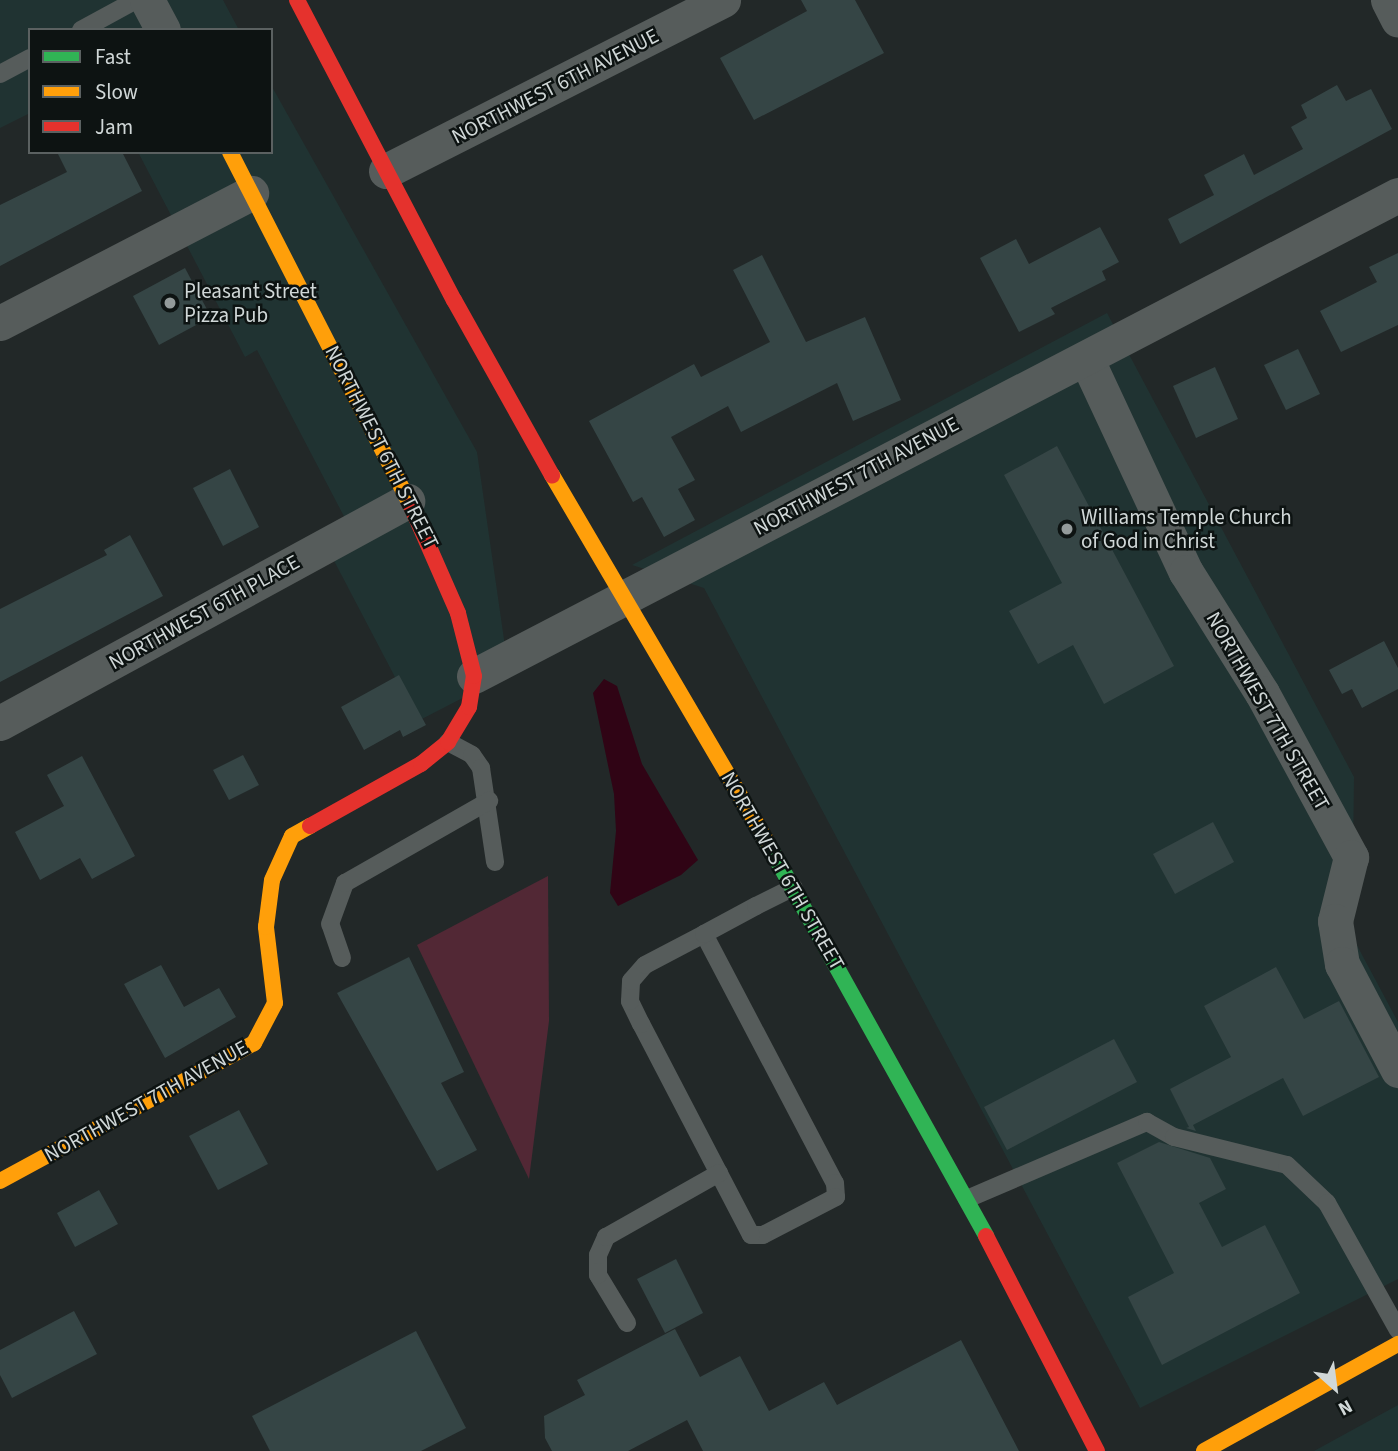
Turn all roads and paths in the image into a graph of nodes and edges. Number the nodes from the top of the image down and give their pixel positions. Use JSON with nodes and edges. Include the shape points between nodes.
{"nodes":[{"id":1,"x":136,"y":0,"type":"edge"},
{"id":2,"x":147,"y":0,"type":"edge"},
{"id":3,"x":297,"y":0,"type":"edge"},
{"id":4,"x":723,"y":0,"type":"edge"},
{"id":5,"x":1388,"y":0,"type":"edge"},
{"id":6,"x":1398,"y":20,"type":"edge"},
{"id":7,"x":85,"y":28,"type":"edge"},
{"id":8,"x":162,"y":28,"type":"edge"},
{"id":9,"x":28,"y":59,"type":"edge"},
{"id":10,"x":0,"y":74,"type":"edge"},
{"id":11,"x":231,"y":154,"type":"edge"},
{"id":12,"x":386,"y":171,"type":"junction"},
{"id":13,"x":251,"y":193,"type":"junction"},
{"id":14,"x":1398,"y":195,"type":"edge"},
{"id":15,"x":0,"y":323,"type":"edge"},
{"id":16,"x":1086,"y":358,"type":"junction"},
{"id":17,"x":408,"y":501,"type":"junction"},
{"id":18,"x":623,"y":599,"type":"junction"},
{"id":19,"x":474,"y":676,"type":"junction"},
{"id":20,"x":0,"y":723,"type":"edge"},
{"id":21,"x":448,"y":742,"type":"junction"},
{"id":22,"x":489,"y":801,"type":"junction"},
{"id":23,"x":495,"y":862,"type":"dead end"},
{"id":24,"x":794,"y":887,"type":"junction"},
{"id":25,"x":704,"y":934,"type":"junction"},
{"id":26,"x":342,"y":958,"type":"dead end"},
{"id":27,"x":1398,"y":1070,"type":"edge"},
{"id":28,"x":719,"y":1173,"type":"junction"},
{"id":29,"x":0,"y":1181,"type":"edge"},
{"id":30,"x":967,"y":1199,"type":"junction"},
{"id":31,"x":627,"y":1323,"type":"dead end"},
{"id":32,"x":1398,"y":1330,"type":"edge"},
{"id":33,"x":1398,"y":1344,"type":"edge"},
{"id":34,"x":1097,"y":1451,"type":"edge"},
{"id":35,"x":1204,"y":1451,"type":"edge"}],
"edges":[{"from":1,"to":7,"type":"lane"},
{"from":2,"to":8,"type":"street"},
{"from":3,"to":12,"type":"street","name":"NORTHWEST 6TH STREET"},
{"from":4,"to":12,"type":"street","name":"NORTHWEST 6TH AVENUE"},
{"from":5,"to":6,"type":"street"},
{"from":9,"to":10,"type":"lane"},
{"from":11,"to":13,"type":"street","name":"NORTHWEST 6TH STREET"},
{"from":12,"to":18,"type":"street","name":"NORTHWEST 6TH STREET"},
{"from":13,"to":15,"type":"street"},
{"from":13,"to":17,"type":"street","name":"NORTHWEST 6TH STREET"},
{"from":14,"to":16,"type":"street","name":"NORTHWEST 7TH AVENUE"},
{"from":16,"to":18,"type":"street","name":"NORTHWEST 7TH AVENUE"},
{"from":16,"to":27,"type":"street","name":"NORTHWEST 7TH STREET","via":[[1186,572],[1262,693],[1351,857],[1335,921],[1342,964]]},
{"from":17,"to":19,"type":"street","name":"NORTHWEST 6TH STREET","via":[[458,613]]},
{"from":17,"to":20,"type":"street","name":"NORTHWEST 6TH PLACE"},
{"from":18,"to":19,"type":"street","name":"NORTHWEST 7TH AVENUE"},
{"from":18,"to":24,"type":"street","name":"NORTHWEST 6TH STREET"},
{"from":19,"to":21,"type":"street","via":[[469,707]]},
{"from":21,"to":22,"type":"lane","via":[[476,761]]},
{"from":21,"to":29,"type":"street","name":"NORTHWEST 7TH AVENUE","via":[[421,764],[292,836],[272,880],[265,927],[275,1003],[254,1042]]},
{"from":22,"to":23,"type":"lane"},
{"from":22,"to":26,"type":"lane","via":[[345,883],[330,924]]},
{"from":24,"to":25,"type":"lane"},
{"from":24,"to":30,"type":"street","name":"NORTHWEST 6TH STREET"},
{"from":25,"to":28,"type":"lane","via":[[645,965],[631,981],[630,1001]]},
{"from":25,"to":28,"type":"lane","via":[[835,1183],[835,1197],[763,1235],[751,1235]]},
{"from":28,"to":31,"type":"lane","via":[[606,1237],[598,1255],[598,1275]]},
{"from":30,"to":32,"type":"lane","via":[[1147,1122],[1174,1137],[1287,1165],[1327,1203]]},
{"from":30,"to":34,"type":"street","name":"NORTHWEST 6TH STREET"},
{"from":33,"to":35,"type":"street"}]}
